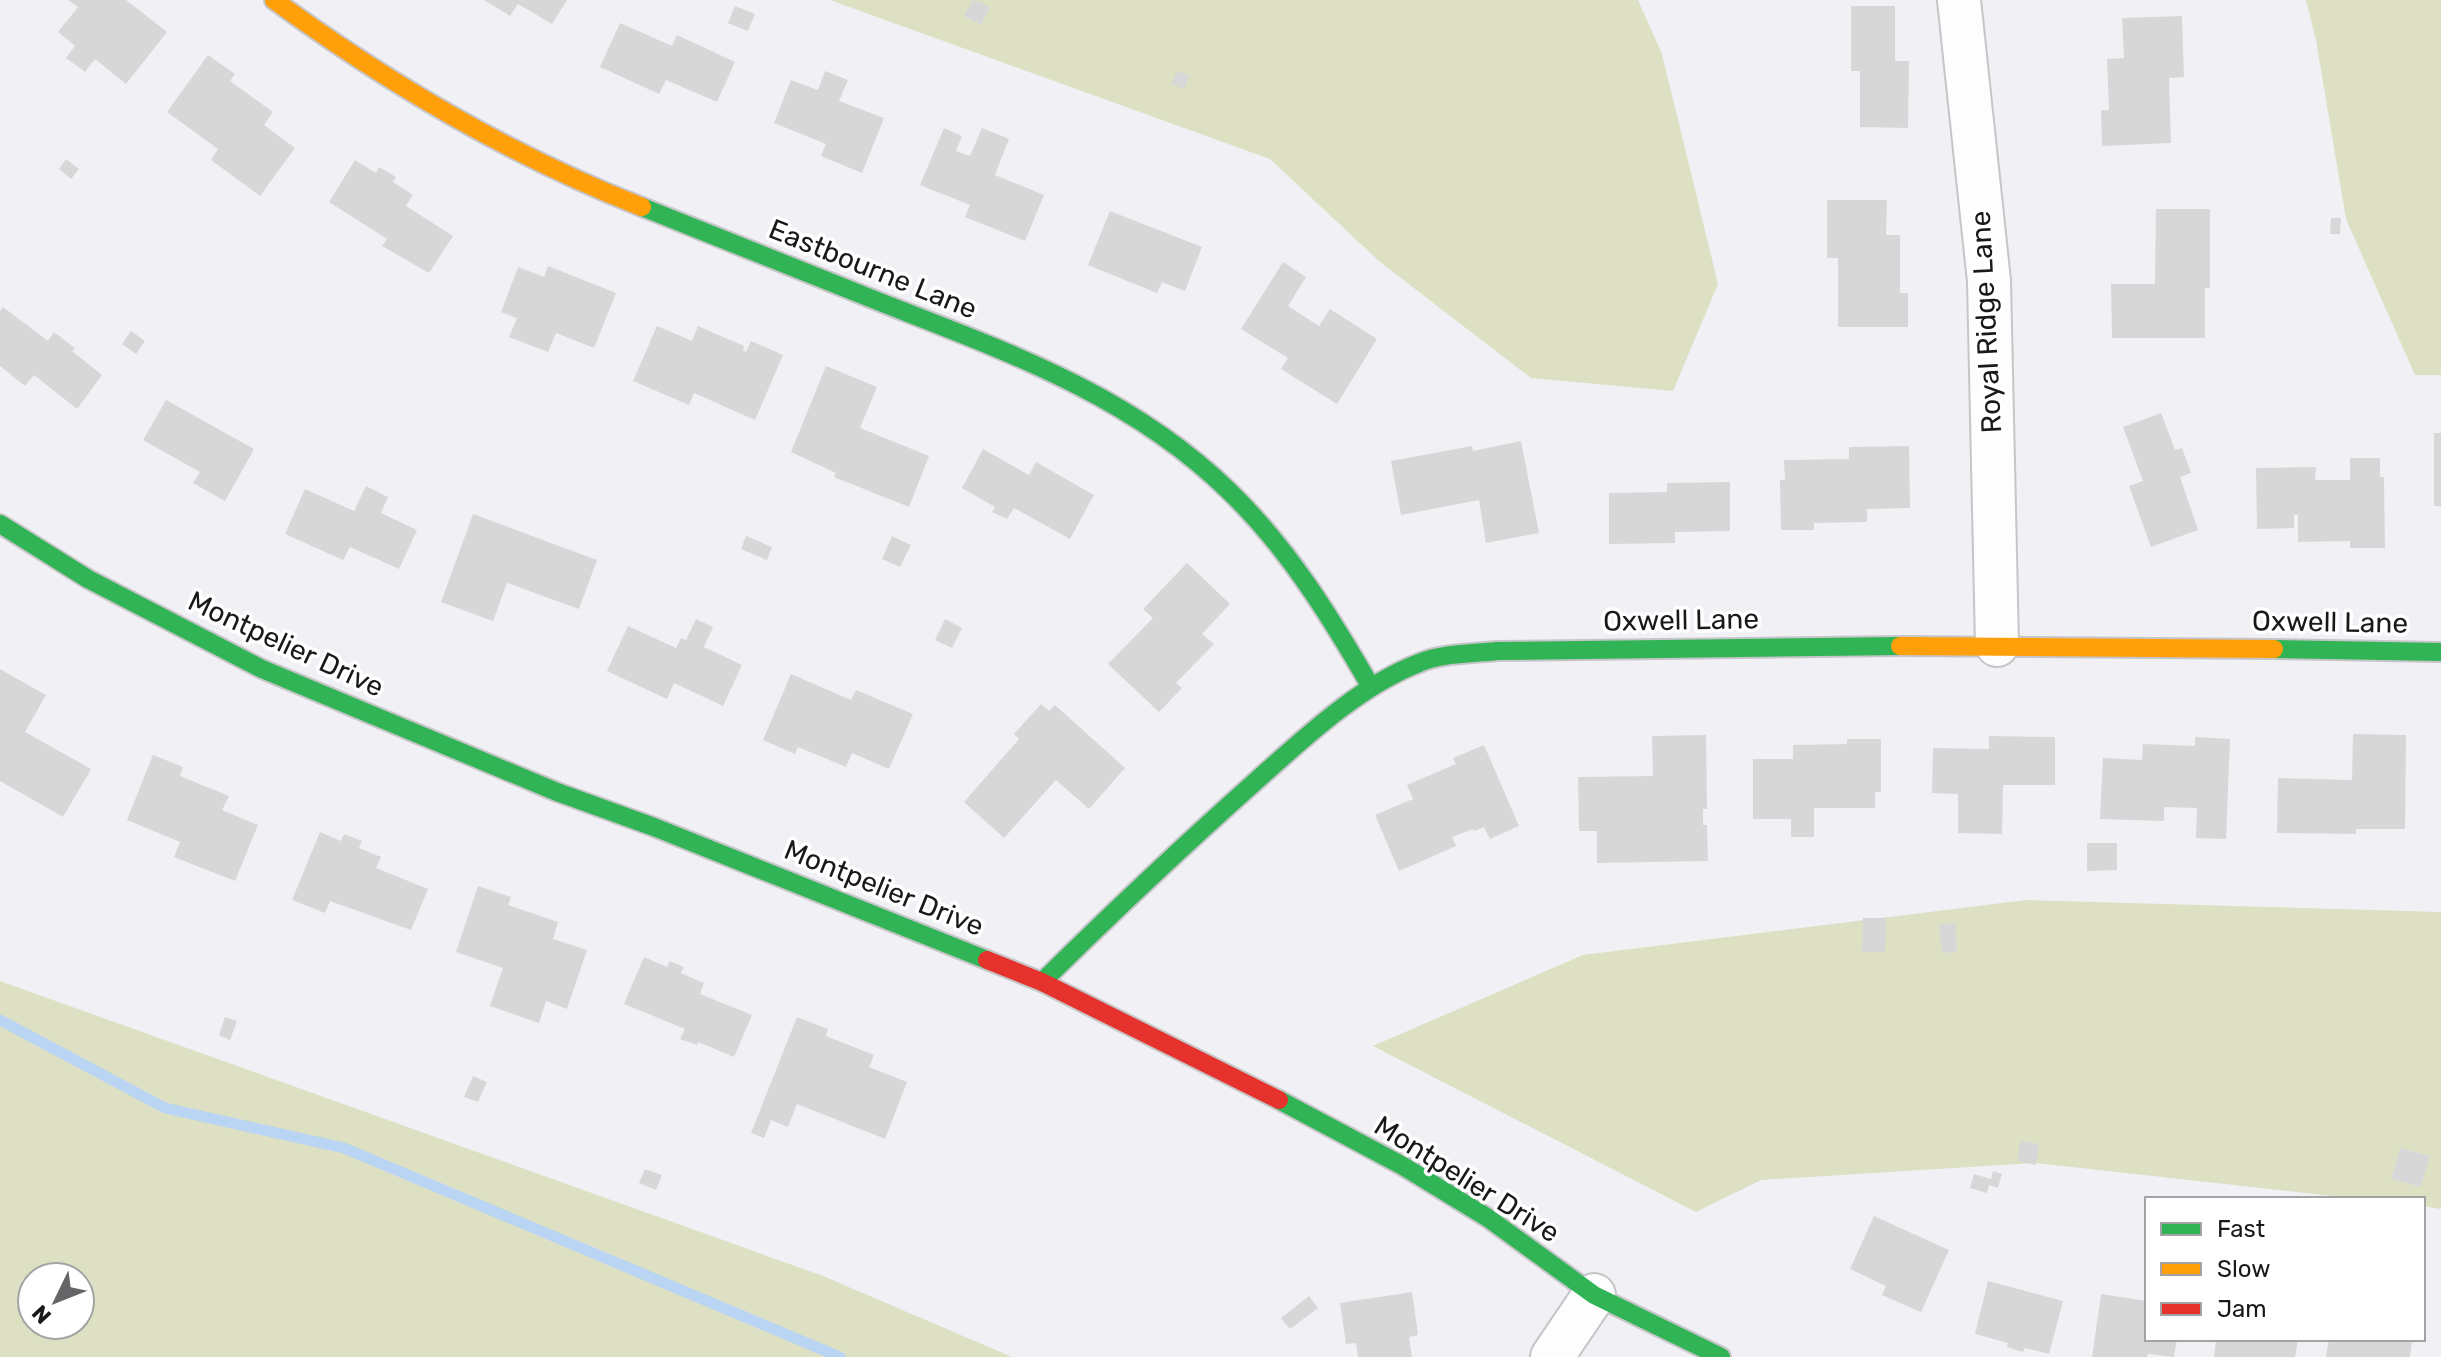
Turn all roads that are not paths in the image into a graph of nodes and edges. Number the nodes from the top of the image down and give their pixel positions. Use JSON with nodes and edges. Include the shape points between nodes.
{"nodes":[{"id":1,"x":274,"y":0,"type":"edge"},
{"id":2,"x":1959,"y":0,"type":"edge"},
{"id":3,"x":0,"y":524,"type":"edge"},
{"id":4,"x":1997,"y":645,"type":"junction"},
{"id":5,"x":2441,"y":652,"type":"edge"},
{"id":6,"x":1371,"y":687,"type":"junction"},
{"id":7,"x":1042,"y":982,"type":"junction"},
{"id":8,"x":1594,"y":1295,"type":"junction"},
{"id":9,"x":1552,"y":1357,"type":"edge"},
{"id":10,"x":1721,"y":1357,"type":"edge"}],
"edges":[{"from":1,"to":6,"type":"street","name":"Eastbourne Lane","via":[[341,49],[510,150],[992,347],[1128,412],[1204,468],[1268,534],[1315,595]]},
{"from":2,"to":4,"type":"street","name":"Royal Ridge Lane","via":[[1989,281]]},
{"from":3,"to":7,"type":"street","name":"Montpelier Drive","via":[[88,579],[262,669],[557,792]]},
{"from":4,"to":5,"type":"street","name":"Oxwell Lane"},
{"from":4,"to":6,"type":"street","name":"Oxwell Lane","via":[[1497,651],[1418,663]]},
{"from":6,"to":7,"type":"street","name":"Oxwell Lane","via":[[1157,869]]},
{"from":7,"to":8,"type":"street","name":"Montpelier Drive","via":[[1403,1166],[1488,1218]]},
{"from":8,"to":9,"type":"street"},
{"from":8,"to":10,"type":"street","name":"Montpelier Drive"}]}
